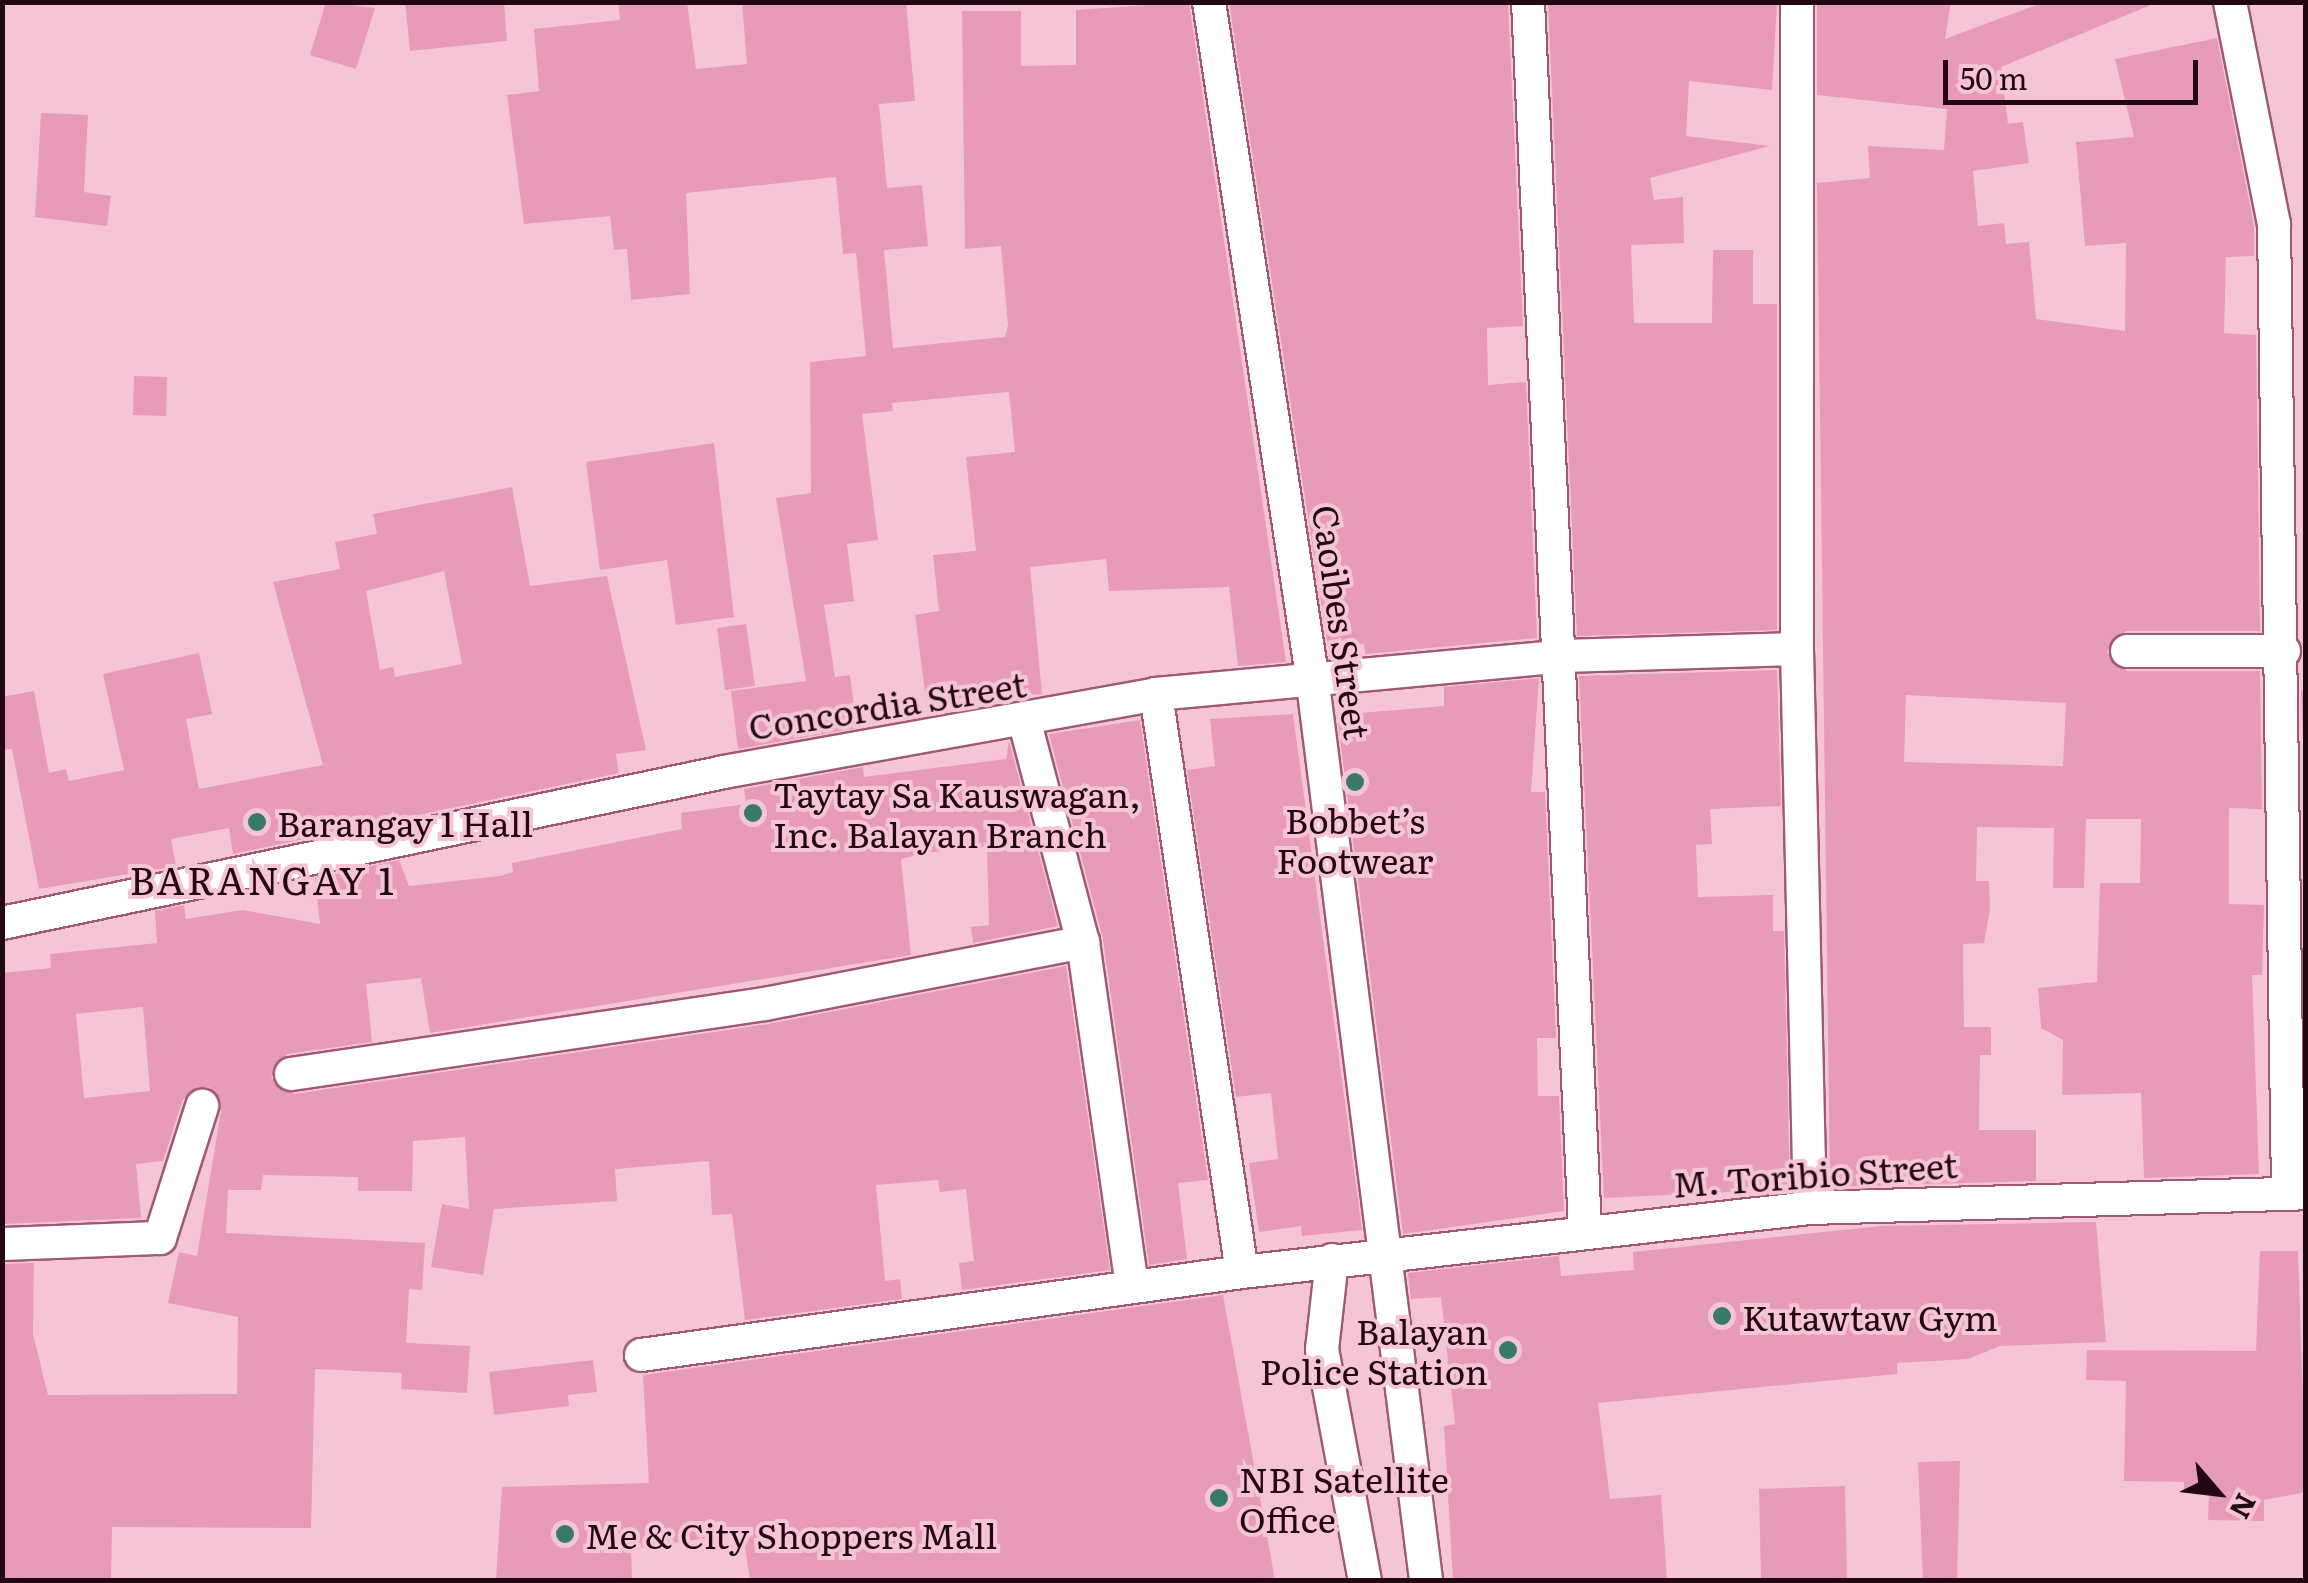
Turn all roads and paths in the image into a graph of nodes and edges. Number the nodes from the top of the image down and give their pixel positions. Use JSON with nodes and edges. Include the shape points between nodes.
{"nodes":[{"id":1,"x":1209,"y":2,"type":"edge"},
{"id":2,"x":1528,"y":2,"type":"edge"},
{"id":3,"x":1797,"y":2,"type":"edge"},
{"id":4,"x":2230,"y":2,"type":"edge"},
{"id":5,"x":1797,"y":648,"type":"junction"},
{"id":6,"x":2127,"y":651,"type":"dead end"},
{"id":7,"x":2284,"y":651,"type":"junction"},
{"id":8,"x":1562,"y":656,"type":"junction"},
{"id":9,"x":1312,"y":676,"type":"junction"},
{"id":10,"x":1156,"y":694,"type":"junction"},
{"id":11,"x":1025,"y":723,"type":"junction"},
{"id":12,"x":2,"y":923,"type":"edge"},
{"id":13,"x":1083,"y":942,"type":"junction"},
{"id":14,"x":291,"y":1074,"type":"dead end"},
{"id":15,"x":202,"y":1106,"type":"dead end"},
{"id":16,"x":2297,"y":1193,"type":"edge"},
{"id":17,"x":1810,"y":1208,"type":"junction"},
{"id":18,"x":1585,"y":1230,"type":"junction"},
{"id":19,"x":2,"y":1244,"type":"edge"},
{"id":20,"x":1379,"y":1255,"type":"junction"},
{"id":21,"x":1332,"y":1260,"type":"junction"},
{"id":22,"x":1242,"y":1272,"type":"junction"},
{"id":23,"x":1132,"y":1286,"type":"junction"},
{"id":24,"x":641,"y":1355,"type":"dead end"},
{"id":25,"x":1365,"y":1580,"type":"edge"},
{"id":26,"x":1426,"y":1580,"type":"edge"}],
"edges":[{"from":1,"to":9,"type":"street","name":"Caoibes Street"},
{"from":2,"to":8,"type":"street"},
{"from":3,"to":5,"type":"street"},
{"from":4,"to":7,"type":"street","via":[[2274,224]]},
{"from":5,"to":8,"type":"street","name":"Concordia Street"},
{"from":5,"to":17,"type":"street"},
{"from":6,"to":7,"type":"street"},
{"from":7,"to":16,"type":"street"},
{"from":8,"to":9,"type":"street","name":"Concordia Street"},
{"from":8,"to":18,"type":"street"},
{"from":9,"to":10,"type":"street","name":"Concordia Street"},
{"from":9,"to":20,"type":"street","name":"Caoibes Street"},
{"from":10,"to":11,"type":"street","name":"Concordia Street"},
{"from":10,"to":22,"type":"street"},
{"from":11,"to":12,"type":"street","name":"Concordia Street","via":[[724,772]]},
{"from":11,"to":13,"type":"street"},
{"from":13,"to":14,"type":"street","via":[[764,1004]]},
{"from":13,"to":23,"type":"street"},
{"from":15,"to":19,"type":"street","via":[[160,1238]]},
{"from":16,"to":17,"type":"street","name":"M. Toribio Street"},
{"from":17,"to":18,"type":"street","name":"M. Toribio Street"},
{"from":18,"to":20,"type":"street","name":"M. Toribio Street"},
{"from":20,"to":21,"type":"street","name":"M. Toribio Street"},
{"from":20,"to":26,"type":"street","name":"Caoibes Street"},
{"from":21,"to":22,"type":"street","name":"M. Toribio Street"},
{"from":21,"to":25,"type":"street","via":[[1322,1348]]},
{"from":22,"to":23,"type":"street","name":"M. Toribio Street"},
{"from":23,"to":24,"type":"street","name":"M. Toribio Street"}]}
